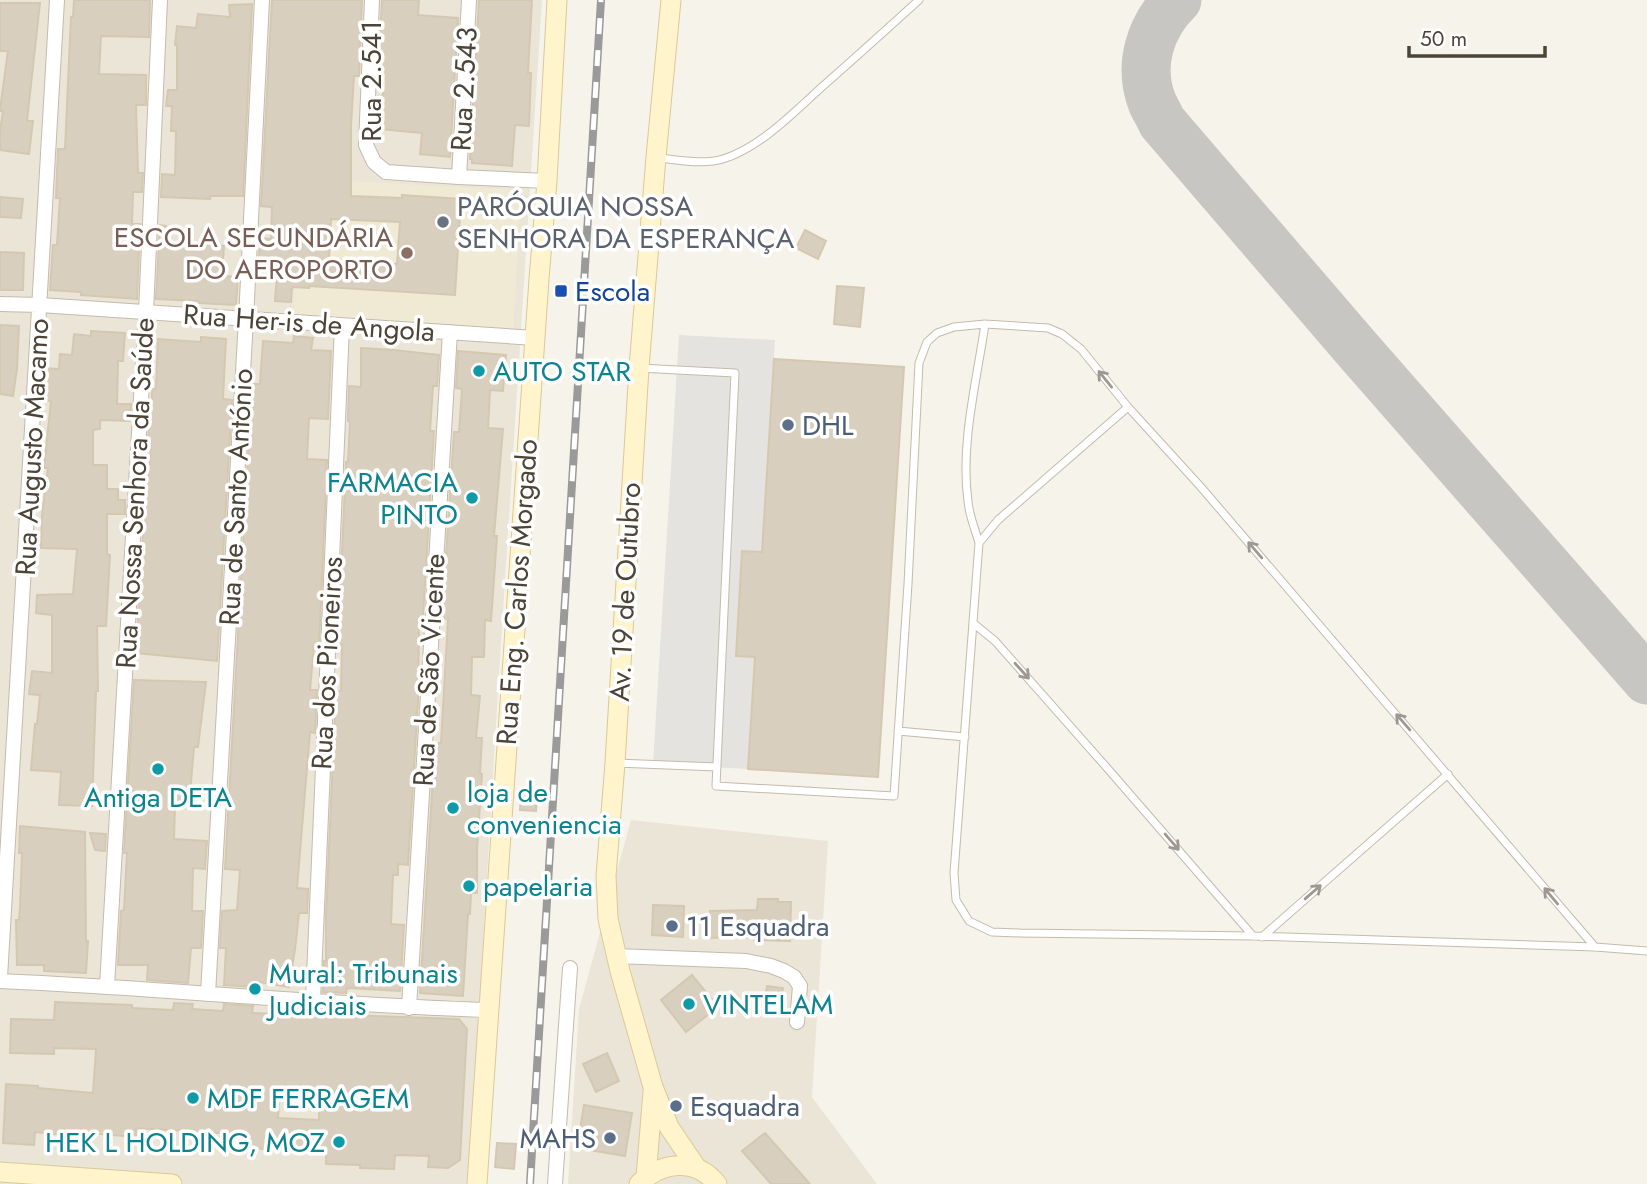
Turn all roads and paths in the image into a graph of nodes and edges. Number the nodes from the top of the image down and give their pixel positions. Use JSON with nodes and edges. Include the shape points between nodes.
{"nodes":[{"id":1,"x":57,"y":0,"type":"edge"},
{"id":2,"x":160,"y":0,"type":"edge"},
{"id":3,"x":262,"y":0,"type":"edge"},
{"id":4,"x":372,"y":0,"type":"edge"},
{"id":5,"x":469,"y":0,"type":"edge"},
{"id":6,"x":558,"y":0,"type":"edge"},
{"id":7,"x":671,"y":0,"type":"edge"},
{"id":8,"x":919,"y":0,"type":"edge"},
{"id":9,"x":656,"y":157,"type":"junction"},
{"id":10,"x":459,"y":177,"type":"junction"},
{"id":11,"x":547,"y":181,"type":"junction"},
{"id":12,"x":0,"y":304,"type":"edge"},
{"id":13,"x":40,"y":305,"type":"junction"},
{"id":14,"x":146,"y":312,"type":"junction"},
{"id":15,"x":246,"y":320,"type":"junction"},
{"id":16,"x":985,"y":324,"type":"junction"},
{"id":17,"x":342,"y":326,"type":"junction"},
{"id":18,"x":450,"y":332,"type":"junction"},
{"id":19,"x":535,"y":338,"type":"junction"},
{"id":20,"x":639,"y":368,"type":"junction"},
{"id":21,"x":1128,"y":407,"type":"junction"},
{"id":22,"x":979,"y":543,"type":"junction"},
{"id":23,"x":973,"y":623,"type":"junction"},
{"id":24,"x":898,"y":731,"type":"junction"},
{"id":25,"x":965,"y":737,"type":"junction"},
{"id":26,"x":615,"y":763,"type":"junction"},
{"id":27,"x":717,"y":767,"type":"junction"},
{"id":28,"x":1448,"y":774,"type":"junction"},
{"id":29,"x":1257,"y":937,"type":"junction"},
{"id":30,"x":1595,"y":947,"type":"junction"},
{"id":31,"x":1647,"y":951,"type":"edge"},
{"id":32,"x":616,"y":956,"type":"junction"},
{"id":33,"x":570,"y":968,"type":"dead end"},
{"id":34,"x":0,"y":980,"type":"edge"},
{"id":35,"x":107,"y":986,"type":"junction"},
{"id":36,"x":208,"y":993,"type":"junction"},
{"id":37,"x":313,"y":1000,"type":"junction"},
{"id":38,"x":409,"y":1008,"type":"junction"},
{"id":39,"x":488,"y":1010,"type":"junction"},
{"id":40,"x":797,"y":1022,"type":"dead end"},
{"id":41,"x":653,"y":1087,"type":"junction"},
{"id":42,"x":696,"y":1167,"type":"junction"},
{"id":43,"x":0,"y":1172,"type":"edge"},
{"id":44,"x":643,"y":1180,"type":"edge"},
{"id":45,"x":172,"y":1184,"type":"edge"},
{"id":46,"x":477,"y":1184,"type":"edge"},
{"id":47,"x":555,"y":1184,"type":"edge"},
{"id":48,"x":717,"y":1184,"type":"edge"}],
"edges":[{"from":1,"to":13,"type":"street","name":"Rua Augusto Macamo"},
{"from":2,"to":14,"type":"street","name":"Rua Nossa Senhora da Saúde"},
{"from":3,"to":15,"type":"street","name":"Rua de Santo António"},
{"from":4,"to":10,"type":"street","name":"Rua 2.541","via":[[366,145],[374,162],[386,172]]},
{"from":5,"to":10,"type":"street","name":"Rua 2.543"},
{"from":6,"to":11,"type":"street","name":"Rua Eng. Carlos Morgado"},
{"from":7,"to":9,"type":"street","name":"Av. 19 de Outubro"},
{"from":8,"to":9,"type":"lane","via":[[794,113],[745,149],[702,162]]},
{"from":9,"to":20,"type":"street","name":"Av. 19 de Outubro"},
{"from":10,"to":11,"type":"street"},
{"from":11,"to":19,"type":"street","name":"Rua Eng. Carlos Morgado"},
{"from":12,"to":13,"type":"street","name":"Rua Her-is de Angola"},
{"from":13,"to":14,"type":"street","name":"Rua Her-is de Angola"},
{"from":13,"to":34,"type":"street","name":"Rua Augusto Macamo"},
{"from":14,"to":15,"type":"street","name":"Rua Her-is de Angola"},
{"from":14,"to":35,"type":"street","name":"Rua Nossa Senhora da Saúde"},
{"from":15,"to":17,"type":"street","name":"Rua Her-is de Angola"},
{"from":15,"to":36,"type":"street","name":"Rua de Santo António"},
{"from":21,"to":16,"type":"lane","one_way":true,"via":[[1081,349],[1062,334],[1048,328]]},
{"from":16,"to":22,"type":"lane","via":[[966,466],[968,503]]},
{"from":16,"to":24,"type":"lane","via":[[937,333],[927,342],[919,363]]},
{"from":17,"to":18,"type":"street","name":"Rua Her-is de Angola"},
{"from":17,"to":37,"type":"street","name":"Rua dos Pioneiros"},
{"from":18,"to":19,"type":"street","name":"Rua Her-is de Angola"},
{"from":18,"to":38,"type":"street","name":"Rua de São Vicente"},
{"from":19,"to":39,"type":"street","name":"Rua Eng. Carlos Morgado"},
{"from":20,"to":26,"type":"street","name":"Av. 19 de Outubro"},
{"from":20,"to":27,"type":"lane","via":[[736,373]]},
{"from":21,"to":22,"type":"lane","via":[[998,520]]},
{"from":28,"to":21,"type":"lane","one_way":true},
{"from":22,"to":23,"type":"lane"},
{"from":23,"to":25,"type":"lane"},
{"from":23,"to":29,"type":"lane","one_way":true,"via":[[995,641]]},
{"from":24,"to":25,"type":"lane"},
{"from":24,"to":27,"type":"lane","via":[[894,796],[716,786]]},
{"from":25,"to":29,"type":"lane","via":[[954,873],[956,900],[969,920],[992,932]]},
{"from":26,"to":27,"type":"lane"},
{"from":26,"to":32,"type":"street","name":"Av. 19 de Outubro","via":[[606,876]]},
{"from":29,"to":28,"type":"lane","one_way":true},
{"from":30,"to":28,"type":"lane","one_way":true},
{"from":29,"to":30,"type":"lane"},
{"from":30,"to":31,"type":"lane"},
{"from":32,"to":40,"type":"street","via":[[771,966],[794,977],[800,986]]},
{"from":32,"to":41,"type":"street","name":"Av. 19 de Outubro"},
{"from":33,"to":47,"type":"street"},
{"from":34,"to":35,"type":"street"},
{"from":35,"to":36,"type":"street"},
{"from":36,"to":37,"type":"street"},
{"from":37,"to":38,"type":"street"},
{"from":38,"to":39,"type":"street"},
{"from":39,"to":46,"type":"street","name":"Rua Eng. Carlos Morgado"},
{"from":41,"to":42,"type":"street","name":"Av. 19 de Outubro","via":[[669,1127]]},
{"from":41,"to":44,"type":"street"},
{"from":42,"to":44,"type":"street","via":[[669,1166]]},
{"from":42,"to":48,"type":"street","name":"Av. 19 de Outubro"},
{"from":43,"to":45,"type":"street"}]}
